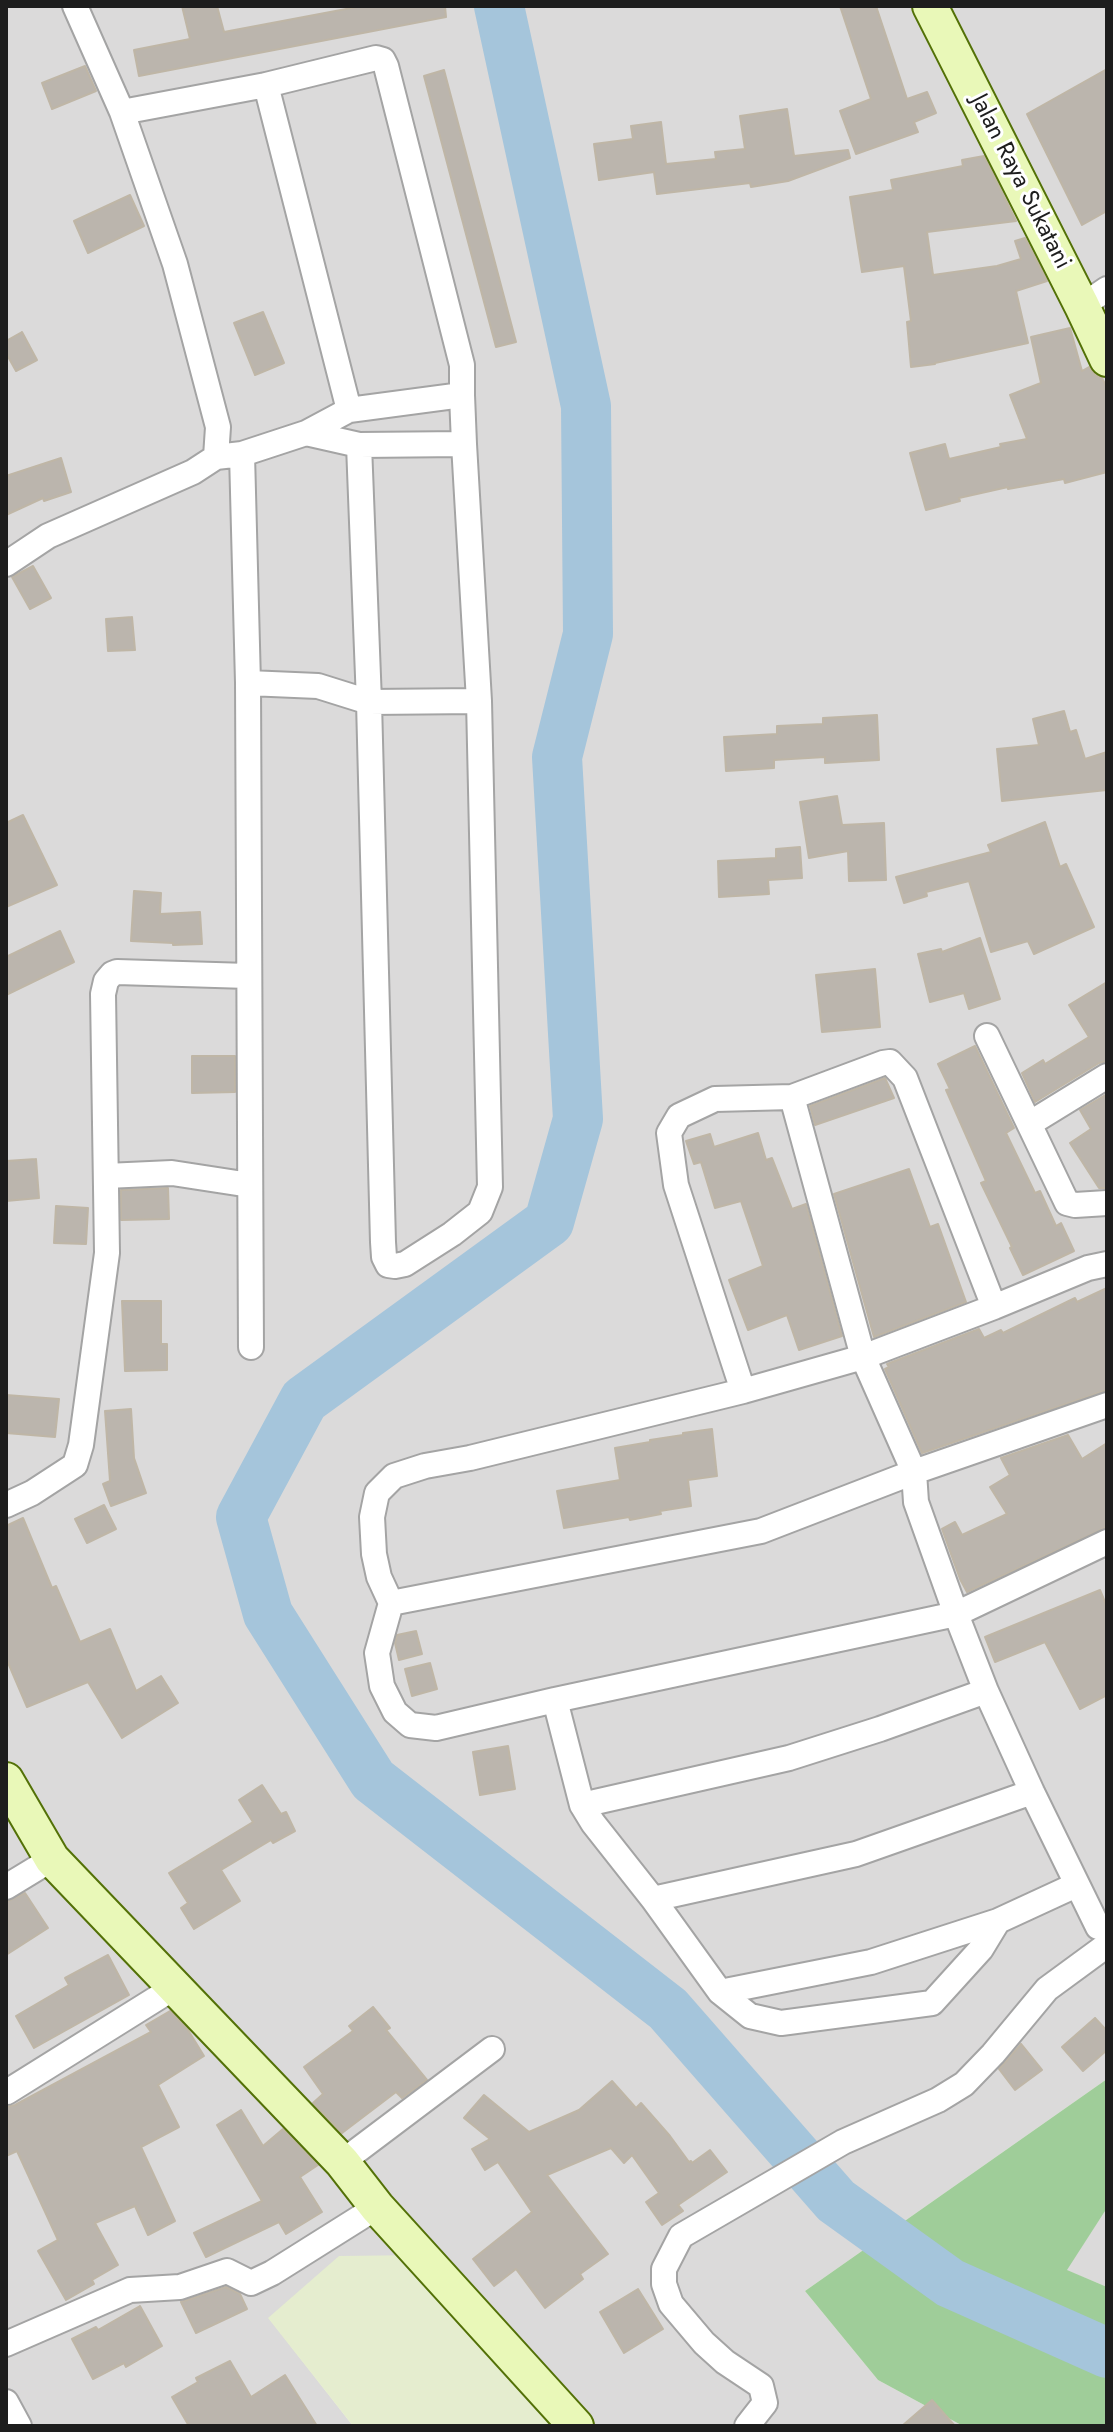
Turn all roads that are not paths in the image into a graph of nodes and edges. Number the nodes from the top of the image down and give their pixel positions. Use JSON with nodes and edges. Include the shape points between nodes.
{"nodes":[{"id":1,"x":75,"y":6,"type":"edge"},
{"id":2,"x":930,"y":6,"type":"edge"},
{"id":3,"x":266,"y":85,"type":"junction"},
{"id":4,"x":122,"y":112,"type":"junction"},
{"id":5,"x":1095,"y":297,"type":"edge"},
{"id":6,"x":1107,"y":359,"type":"edge"},
{"id":7,"x":462,"y":395,"type":"junction"},
{"id":8,"x":349,"y":410,"type":"junction"},
{"id":9,"x":306,"y":433,"type":"junction"},
{"id":10,"x":464,"y":444,"type":"junction"},
{"id":11,"x":359,"y":445,"type":"junction"},
{"id":12,"x":242,"y":454,"type":"junction"},
{"id":13,"x":216,"y":457,"type":"junction"},
{"id":14,"x":6,"y":564,"type":"edge"},
{"id":15,"x":248,"y":683,"type":"junction"},
{"id":16,"x":479,"y":701,"type":"junction"},
{"id":17,"x":369,"y":702,"type":"junction"},
{"id":18,"x":248,"y":976,"type":"junction"},
{"id":19,"x":987,"y":1036,"type":"dead end"},
{"id":20,"x":1107,"y":1076,"type":"edge"},
{"id":21,"x":792,"y":1097,"type":"junction"},
{"id":22,"x":1029,"y":1124,"type":"junction"},
{"id":23,"x":106,"y":1176,"type":"junction"},
{"id":24,"x":250,"y":1185,"type":"junction"},
{"id":25,"x":1107,"y":1203,"type":"edge"},
{"id":26,"x":1107,"y":1264,"type":"edge"},
{"id":27,"x":994,"y":1307,"type":"junction"},
{"id":28,"x":251,"y":1347,"type":"dead end"},
{"id":29,"x":863,"y":1357,"type":"junction"},
{"id":30,"x":743,"y":1391,"type":"junction"},
{"id":31,"x":1107,"y":1405,"type":"edge"},
{"id":32,"x":914,"y":1472,"type":"junction"},
{"id":33,"x":6,"y":1505,"type":"edge"},
{"id":34,"x":1107,"y":1542,"type":"edge"},
{"id":35,"x":391,"y":1603,"type":"junction"},
{"id":36,"x":956,"y":1614,"type":"junction"},
{"id":37,"x":986,"y":1691,"type":"junction"},
{"id":38,"x":555,"y":1700,"type":"junction"},
{"id":39,"x":6,"y":1780,"type":"edge"},
{"id":40,"x":1032,"y":1792,"type":"junction"},
{"id":41,"x":582,"y":1805,"type":"junction"},
{"id":42,"x":52,"y":1859,"type":"junction"},
{"id":43,"x":1076,"y":1885,"type":"junction"},
{"id":44,"x":6,"y":1887,"type":"edge"},
{"id":45,"x":653,"y":1899,"type":"junction"},
{"id":46,"x":998,"y":1921,"type":"junction"},
{"id":47,"x":1103,"y":1936,"type":"edge"},
{"id":48,"x":175,"y":1987,"type":"junction"},
{"id":49,"x":720,"y":1992,"type":"junction"},
{"id":50,"x":492,"y":2049,"type":"dead end"},
{"id":51,"x":7,"y":2092,"type":"edge"},
{"id":52,"x":342,"y":2162,"type":"junction"},
{"id":53,"x":377,"y":2207,"type":"junction"},
{"id":54,"x":6,"y":2344,"type":"edge"},
{"id":55,"x":6,"y":2402,"type":"edge"},
{"id":56,"x":19,"y":2426,"type":"edge"},
{"id":57,"x":576,"y":2426,"type":"edge"},
{"id":58,"x":747,"y":2426,"type":"edge"}],
"edges":[{"from":1,"to":4,"type":"street"},
{"from":2,"to":5,"type":"street","name":"Jalan Raya Sukatani"},
{"from":3,"to":4,"type":"street"},
{"from":3,"to":7,"type":"street","via":[[383,60],[462,365]]},
{"from":3,"to":8,"type":"street"},
{"from":4,"to":13,"type":"street","via":[[175,264],[218,427]]},
{"from":5,"to":6,"type":"street","name":"Jalan Raya Sukatani"},
{"from":7,"to":8,"type":"street"},
{"from":7,"to":10,"type":"street"},
{"from":8,"to":9,"type":"street"},
{"from":9,"to":11,"type":"street"},
{"from":9,"to":12,"type":"street"},
{"from":10,"to":11,"type":"street"},
{"from":10,"to":16,"type":"street"},
{"from":11,"to":17,"type":"street"},
{"from":12,"to":13,"type":"street"},
{"from":12,"to":15,"type":"street"},
{"from":13,"to":14,"type":"street","via":[[48,536]]},
{"from":15,"to":17,"type":"street","via":[[318,686]]},
{"from":15,"to":18,"type":"street"},
{"from":16,"to":17,"type":"street"},
{"from":16,"to":17,"type":"street","via":[[490,1187],[480,1212],[395,1266],[388,1265],[383,1242]]},
{"from":18,"to":23,"type":"street","via":[[117,972],[106,981]]},
{"from":18,"to":24,"type":"street"},
{"from":19,"to":22,"type":"street"},
{"from":20,"to":22,"type":"street"},
{"from":21,"to":27,"type":"street","via":[[883,1063],[900,1071]]},
{"from":21,"to":29,"type":"street"},
{"from":21,"to":30,"type":"street","via":[[715,1099],[679,1116],[669,1133],[676,1185]]},
{"from":22,"to":25,"type":"street","via":[[1067,1203]]},
{"from":23,"to":24,"type":"street","via":[[172,1173]]},
{"from":23,"to":33,"type":"street","via":[[107,1253],[75,1465]]},
{"from":24,"to":28,"type":"street"},
{"from":26,"to":27,"type":"street"},
{"from":27,"to":29,"type":"street"},
{"from":29,"to":30,"type":"street"},
{"from":29,"to":32,"type":"street"},
{"from":30,"to":35,"type":"street","via":[[394,1476],[377,1493],[372,1517],[379,1577]]},
{"from":31,"to":32,"type":"street"},
{"from":32,"to":35,"type":"street","via":[[761,1531]]},
{"from":32,"to":36,"type":"street","via":[[916,1502]]},
{"from":34,"to":36,"type":"street"},
{"from":35,"to":38,"type":"street","via":[[377,1653],[382,1686],[395,1712],[410,1725],[436,1728]]},
{"from":36,"to":37,"type":"street"},
{"from":36,"to":38,"type":"street"},
{"from":37,"to":40,"type":"street"},
{"from":37,"to":41,"type":"street","via":[[789,1758]]},
{"from":38,"to":41,"type":"street"},
{"from":39,"to":42,"type":"street"},
{"from":40,"to":43,"type":"street"},
{"from":40,"to":45,"type":"street","via":[[856,1854]]},
{"from":41,"to":45,"type":"street"},
{"from":42,"to":44,"type":"street"},
{"from":42,"to":48,"type":"street"},
{"from":43,"to":46,"type":"street"},
{"from":43,"to":47,"type":"street"},
{"from":45,"to":49,"type":"street"},
{"from":46,"to":49,"type":"street","via":[[871,1962]]},
{"from":46,"to":49,"type":"street","via":[[981,1949],[932,2003],[781,2023],[750,2016]]},
{"from":47,"to":58,"type":"street","via":[[1047,1989],[964,2084],[843,2142],[681,2236],[664,2269],[664,2284],[671,2304],[704,2343],[761,2386],[765,2403]]},
{"from":48,"to":51,"type":"street"},
{"from":48,"to":52,"type":"street"},
{"from":50,"to":52,"type":"street"},
{"from":52,"to":53,"type":"street"},
{"from":53,"to":54,"type":"street","via":[[251,2283],[227,2271],[180,2287],[130,2290]]},
{"from":53,"to":57,"type":"street"},
{"from":55,"to":56,"type":"street"}]}
